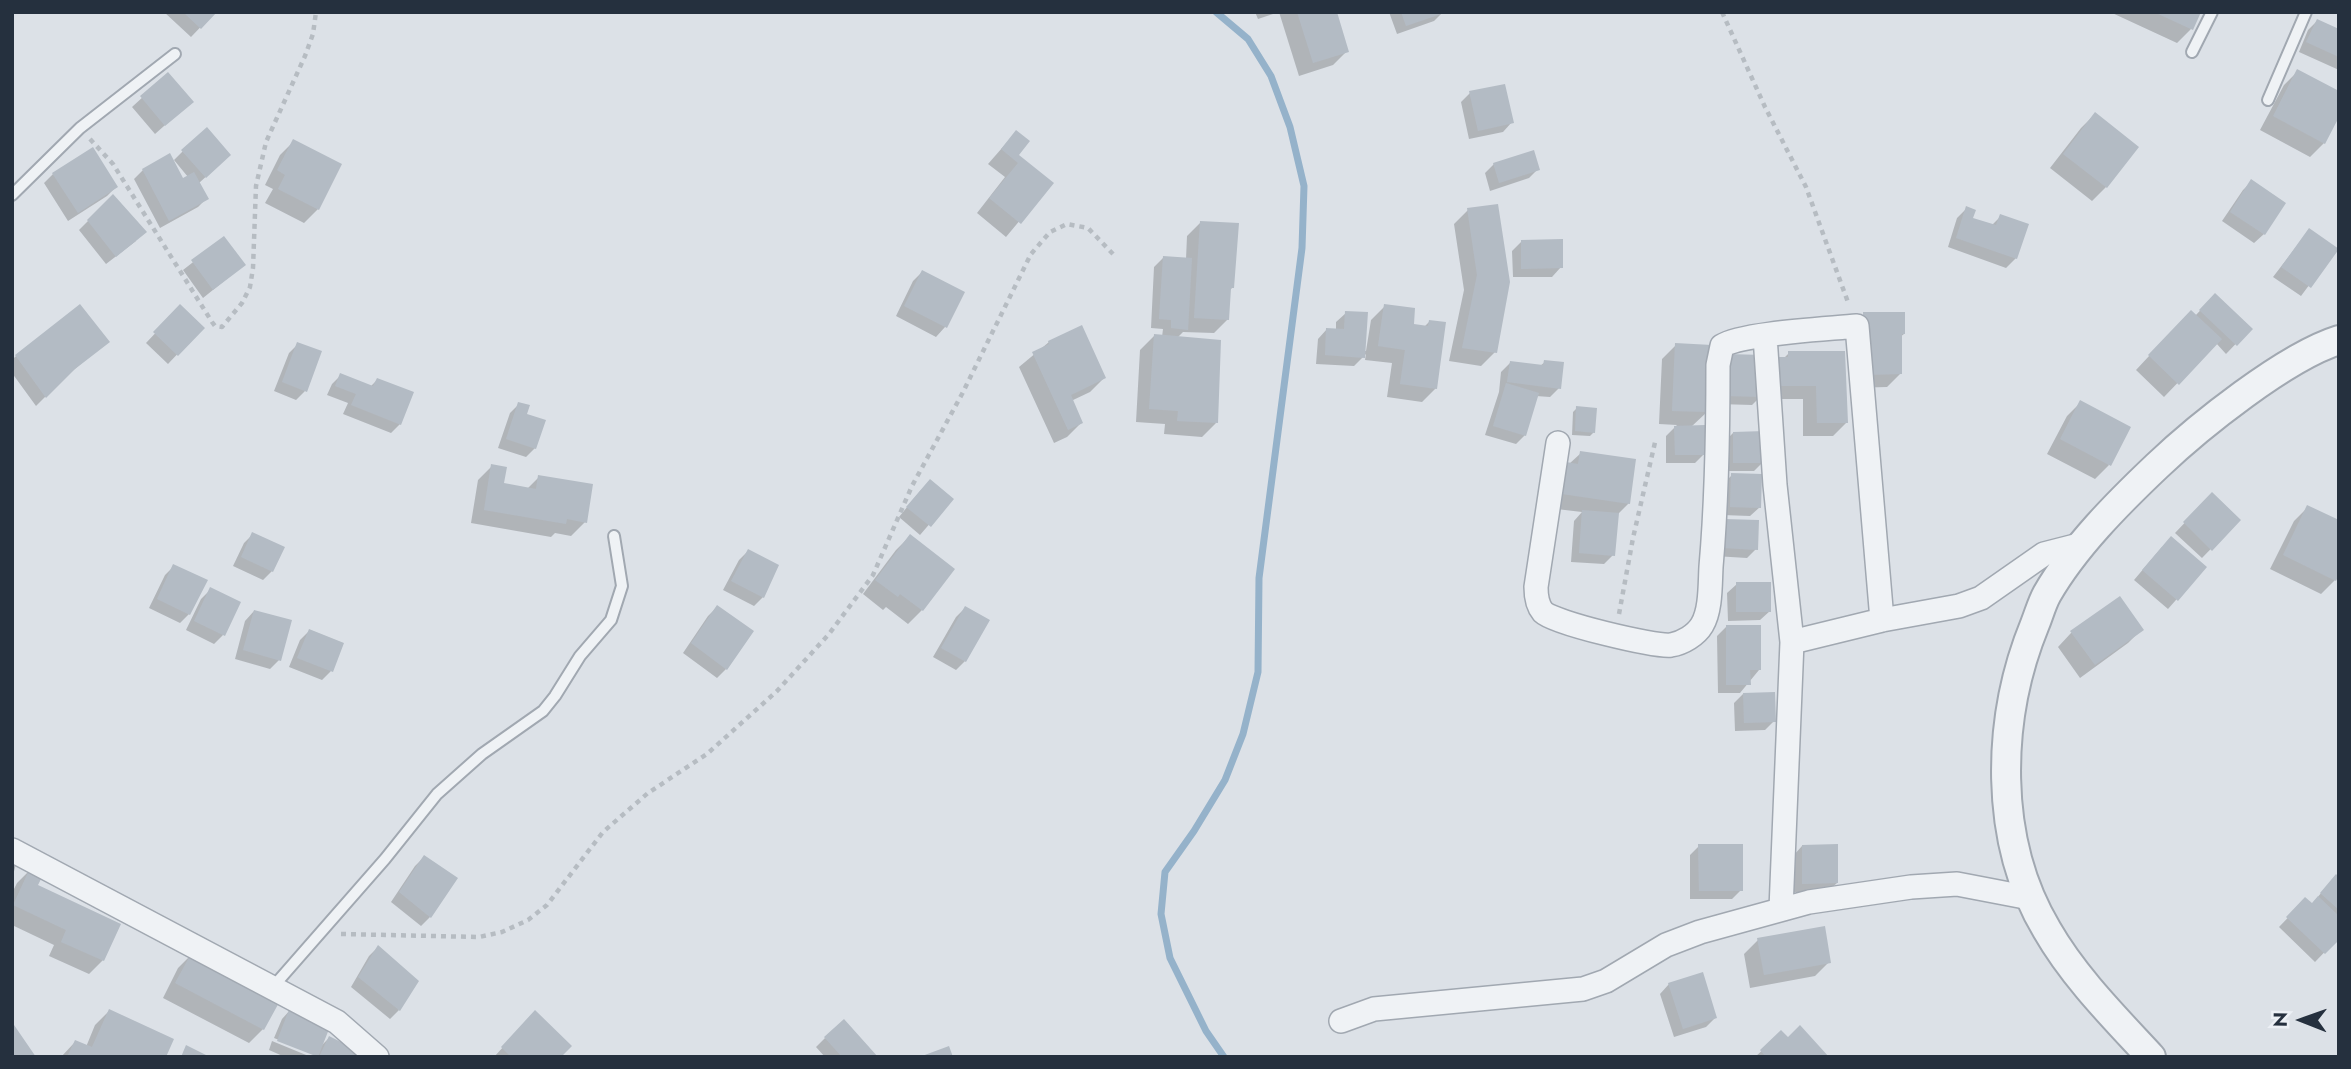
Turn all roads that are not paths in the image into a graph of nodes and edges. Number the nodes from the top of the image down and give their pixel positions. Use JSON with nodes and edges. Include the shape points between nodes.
{"nodes":[{"id":1,"x":2211,"y":12,"type":"edge"},
{"id":2,"x":2306,"y":12,"type":"edge"},
{"id":3,"x":2192,"y":52,"type":"dead end"},
{"id":4,"x":175,"y":54,"type":"dead end"},
{"id":5,"x":2268,"y":100,"type":"dead end"},
{"id":6,"x":12,"y":195,"type":"edge"},
{"id":7,"x":1765,"y":336,"type":"junction"},
{"id":8,"x":2339,"y":340,"type":"edge"},
{"id":9,"x":1558,"y":443,"type":"dead end"},
{"id":10,"x":614,"y":536,"type":"dead end"},
{"id":11,"x":2083,"y":544,"type":"junction"},
{"id":12,"x":1882,"y":620,"type":"junction"},
{"id":13,"x":1792,"y":642,"type":"junction"},
{"id":14,"x":12,"y":850,"type":"edge"},
{"id":15,"x":2031,"y":898,"type":"junction"},
{"id":16,"x":1781,"y":909,"type":"junction"},
{"id":17,"x":272,"y":988,"type":"junction"},
{"id":18,"x":1341,"y":1021,"type":"dead end"},
{"id":19,"x":377,"y":1057,"type":"edge"},
{"id":20,"x":2151,"y":1057,"type":"edge"}],
"edges":[{"from":1,"to":3,"type":"lane"},
{"from":2,"to":5,"type":"lane"},
{"from":4,"to":6,"type":"lane","via":[[80,128]]},
{"from":7,"to":9,"type":"street","via":[[1729,342],[1720,352],[1718,490],[1708,600],[1704,622],[1681,643],[1615,636],[1551,618],[1542,611],[1536,587]]},
{"from":7,"to":12,"type":"street","via":[[1857,326]]},
{"from":7,"to":13,"type":"street"},
{"from":8,"to":11,"type":"street","via":[[2271,377],[2180,444]]},
{"from":10,"to":17,"type":"lane","via":[[622,586],[611,620],[543,711],[482,754],[437,794]]},
{"from":11,"to":12,"type":"street","via":[[2044,554],[1981,598]]},
{"from":11,"to":15,"type":"street","via":[[2046,595],[2022,654],[2010,707],[2008,818],[2022,880]]},
{"from":12,"to":13,"type":"street"},
{"from":13,"to":16,"type":"street"},
{"from":14,"to":17,"type":"street"},
{"from":15,"to":16,"type":"street","via":[[1956,884],[1865,893]]},
{"from":15,"to":20,"type":"street","via":[[2047,931],[2090,991]]},
{"from":16,"to":18,"type":"street","via":[[1700,932],[1583,989],[1374,1009]]},
{"from":17,"to":19,"type":"street","via":[[337,1022]]}]}
